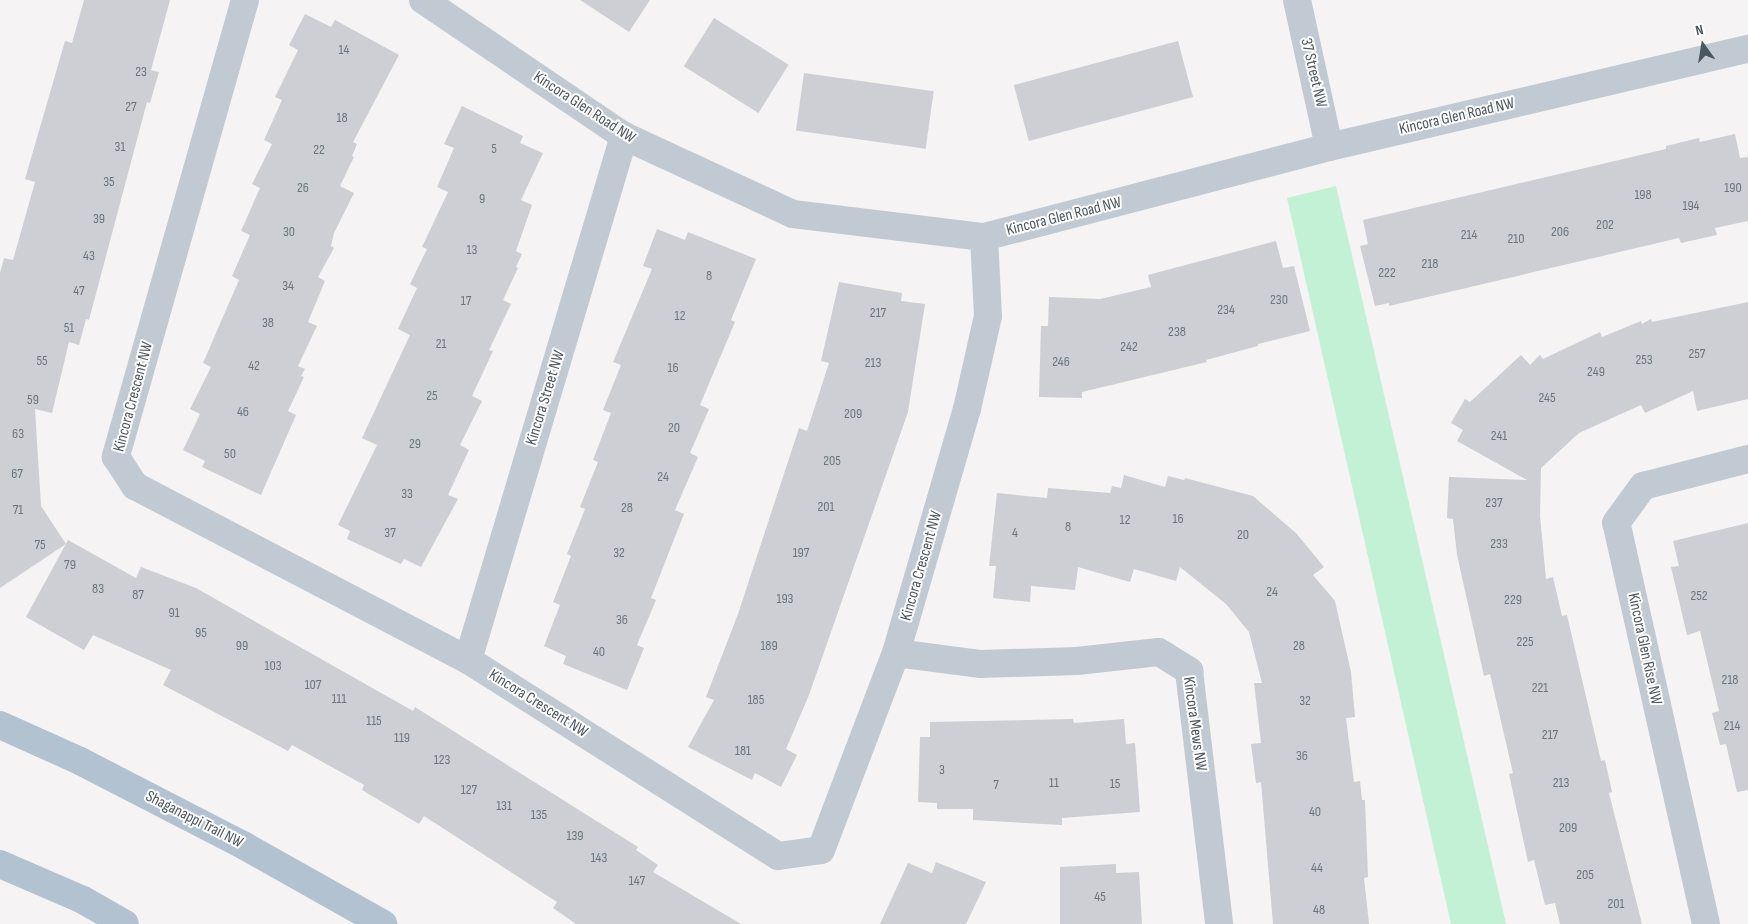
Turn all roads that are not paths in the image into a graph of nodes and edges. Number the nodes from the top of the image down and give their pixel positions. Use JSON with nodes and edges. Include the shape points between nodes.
{"nodes":[{"id":1,"x":245,"y":0,"type":"edge"},
{"id":2,"x":423,"y":0,"type":"edge"},
{"id":3,"x":1296,"y":0,"type":"edge"},
{"id":4,"x":1748,"y":48,"type":"edge"},
{"id":5,"x":624,"y":136,"type":"junction"},
{"id":6,"x":1329,"y":147,"type":"junction"},
{"id":7,"x":984,"y":237,"type":"junction"},
{"id":8,"x":1748,"y":459,"type":"edge"},
{"id":9,"x":896,"y":653,"type":"junction"},
{"id":10,"x":468,"y":660,"type":"junction"},
{"id":11,"x":0,"y":725,"type":"edge"},
{"id":12,"x":0,"y":864,"type":"edge"},
{"id":13,"x":125,"y":924,"type":"edge"},
{"id":14,"x":383,"y":924,"type":"edge"},
{"id":15,"x":1219,"y":924,"type":"edge"},
{"id":16,"x":1706,"y":924,"type":"edge"}],
"edges":[{"from":1,"to":10,"type":"street","name":"Kincora Crescent NW","via":[[116,457],[135,486]]},
{"from":2,"to":5,"type":"street","name":"Kincora Glen Road NW"},
{"from":3,"to":6,"type":"street","name":"37 Street NW"},
{"from":4,"to":6,"type":"street","name":"Kincora Glen Road NW"},
{"from":5,"to":7,"type":"street","name":"Kincora Glen Road NW","via":[[793,214]]},
{"from":5,"to":10,"type":"street","name":"Kincora Street NW"},
{"from":6,"to":7,"type":"street","name":"Kincora Glen Road NW"},
{"from":7,"to":9,"type":"street","name":"Kincora Crescent NW","via":[[988,316],[967,409]]},
{"from":8,"to":16,"type":"street","name":"Kincora Glen Rise NW","via":[[1643,486],[1616,523]]},
{"from":9,"to":10,"type":"street","name":"Kincora Crescent NW","via":[[822,850],[778,856]]},
{"from":9,"to":15,"type":"street","name":"Kincora Mews NW","via":[[981,664],[1077,661],[1159,652],[1189,671]]},
{"from":11,"to":14,"type":"main road","name":"Shaganappi Trail NW","via":[[80,761],[243,844]]},
{"from":12,"to":13,"type":"main road","via":[[83,900]]}]}
